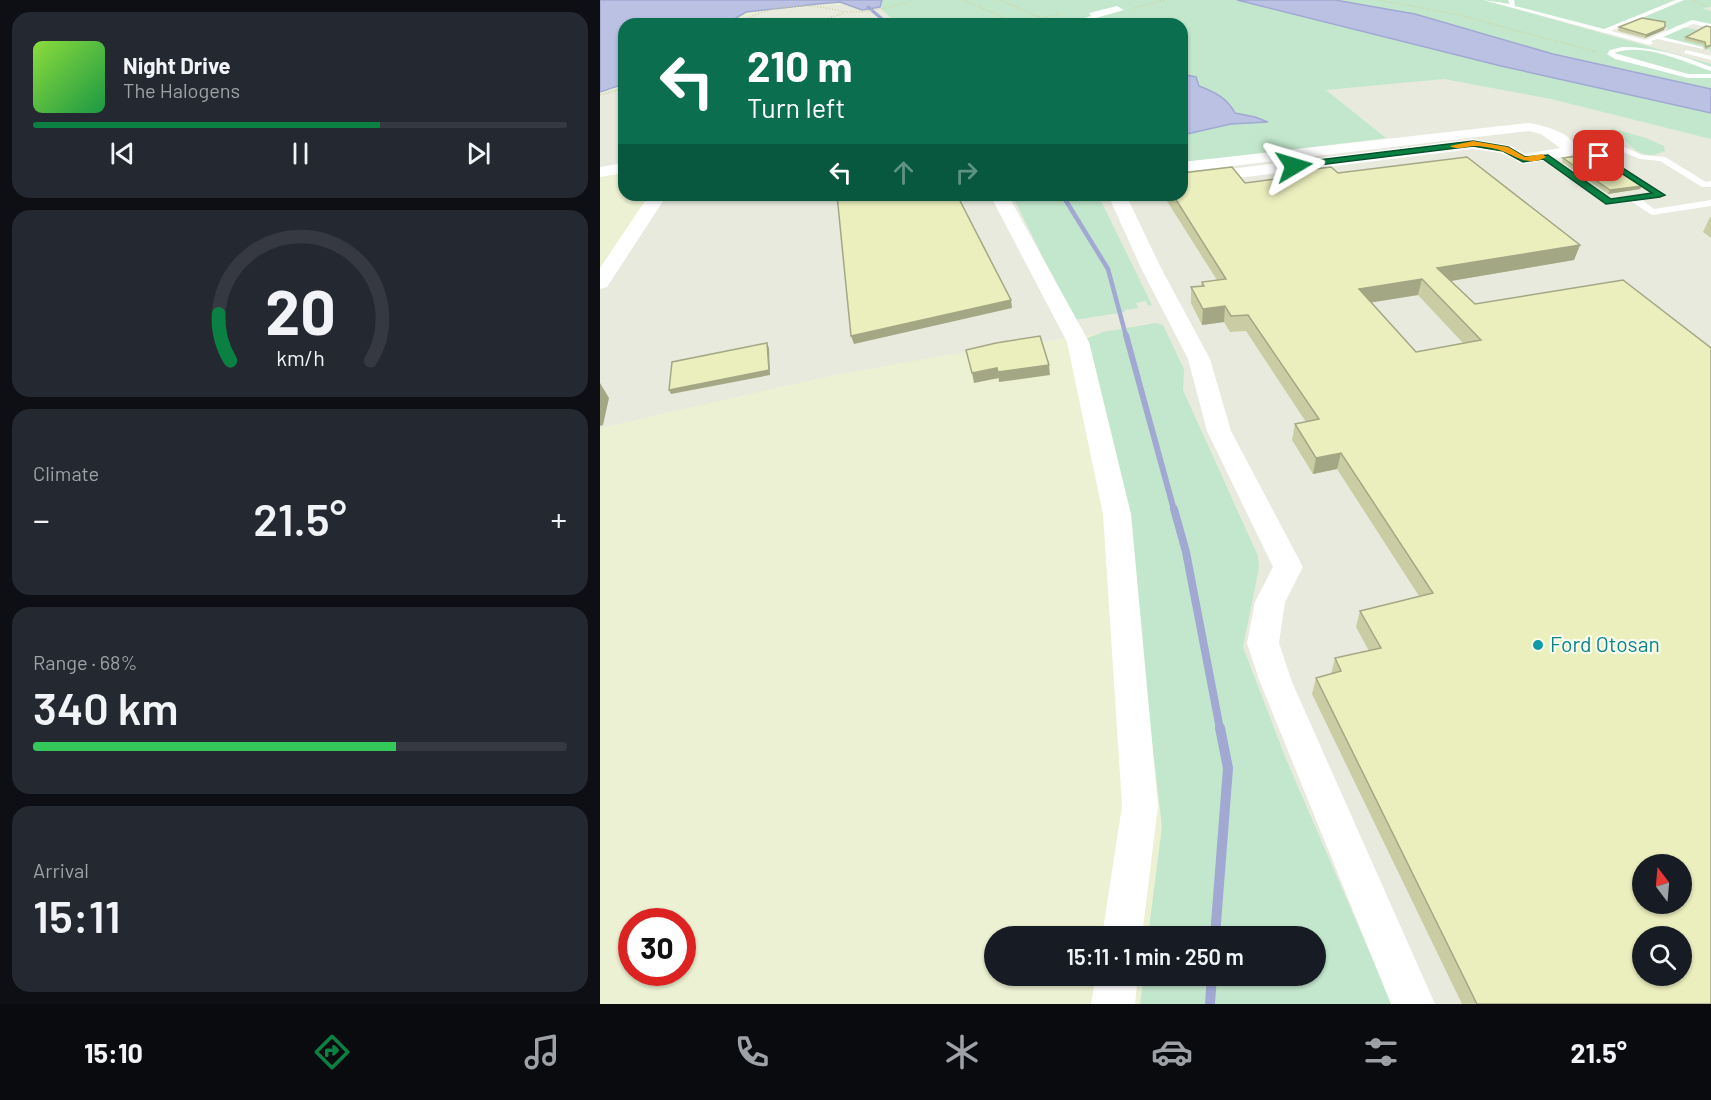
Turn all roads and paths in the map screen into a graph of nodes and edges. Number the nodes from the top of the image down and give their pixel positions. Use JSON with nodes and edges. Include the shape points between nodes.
{"nodes":[{"id":1,"x":914,"y":0,"type":"edge"},
{"id":2,"x":964,"y":0,"type":"edge"},
{"id":3,"x":1000,"y":0,"type":"edge"},
{"id":4,"x":1165,"y":0,"type":"edge"},
{"id":5,"x":1379,"y":0,"type":"edge"},
{"id":6,"x":1486,"y":0,"type":"edge"},
{"id":7,"x":1681,"y":0,"type":"edge"},
{"id":8,"x":1691,"y":0,"type":"edge"},
{"id":9,"x":1512,"y":4,"type":"edge"},
{"id":10,"x":1708,"y":7,"type":"dead end"},
{"id":11,"x":877,"y":8,"type":"joint"},
{"id":12,"x":864,"y":10,"type":"joint"},
{"id":13,"x":1121,"y":10,"type":"joint"},
{"id":14,"x":847,"y":12,"type":"junction"},
{"id":15,"x":1061,"y":13,"type":"dead end"},
{"id":16,"x":748,"y":18,"type":"edge"},
{"id":17,"x":828,"y":18,"type":"edge"},
{"id":18,"x":1004,"y":18,"type":"edge"},
{"id":19,"x":1088,"y":18,"type":"edge"},
{"id":20,"x":1682,"y":26,"type":"junction"},
{"id":21,"x":1711,"y":26,"type":"edge"},
{"id":22,"x":1605,"y":31,"type":"junction"},
{"id":23,"x":1711,"y":33,"type":"edge"},
{"id":24,"x":1657,"y":37,"type":"junction"},
{"id":25,"x":1606,"y":39,"type":"dead end"},
{"id":26,"x":1645,"y":42,"type":"junction"},
{"id":27,"x":1638,"y":48,"type":"junction"},
{"id":28,"x":1711,"y":50,"type":"edge"},
{"id":29,"x":1610,"y":54,"type":"junction"},
{"id":30,"x":1711,"y":58,"type":"edge"},
{"id":31,"x":1711,"y":69,"type":"edge"},
{"id":32,"x":1711,"y":76,"type":"edge"},
{"id":33,"x":618,"y":90,"type":"edge"},
{"id":34,"x":600,"y":95,"type":"edge"},
{"id":35,"x":1593,"y":141,"type":"dead end"},
{"id":36,"x":1599,"y":156,"type":"edge"},
{"id":37,"x":1545,"y":157,"type":"junction"},
{"id":38,"x":1188,"y":166,"type":"edge"},
{"id":39,"x":618,"y":169,"type":"edge"},
{"id":40,"x":600,"y":172,"type":"edge"},
{"id":41,"x":1188,"y":179,"type":"edge"},
{"id":42,"x":1711,"y":184,"type":"edge"},
{"id":43,"x":1634,"y":199,"type":"junction"},
{"id":44,"x":654,"y":201,"type":"edge"},
{"id":45,"x":1002,"y":201,"type":"edge"},
{"id":46,"x":1118,"y":201,"type":"edge"},
{"id":47,"x":1711,"y":203,"type":"edge"},
{"id":48,"x":600,"y":283,"type":"edge"},
{"id":49,"x":1123,"y":926,"type":"edge"},
{"id":50,"x":1115,"y":986,"type":"edge"},
{"id":51,"x":1113,"y":1004,"type":"edge"},
{"id":52,"x":1413,"y":1004,"type":"edge"}],
"edges":[{"from":1,"to":11,"type":"path"},
{"from":2,"to":18,"type":"path"},
{"from":3,"to":15,"type":"path","via":[[1041,18]]},
{"from":4,"to":13,"type":"path"},
{"from":5,"to":29,"type":"path","via":[[1459,15]]},
{"from":6,"to":9,"type":"lane"},
{"from":7,"to":22,"type":"lane"},
{"from":8,"to":10,"type":"path"},
{"from":9,"to":22,"type":"lane"},
{"from":11,"to":12,"type":"path"},
{"from":12,"to":14,"type":"path"},
{"from":13,"to":19,"type":"lane"},
{"from":14,"to":16,"type":"path","via":[[820,7],[759,13]]},
{"from":14,"to":17,"type":"path"},
{"from":20,"to":21,"type":"lane","via":[[1692,22]]},
{"from":20,"to":23,"type":"lane"},
{"from":20,"to":24,"type":"lane"},
{"from":22,"to":26,"type":"lane"},
{"from":24,"to":26,"type":"lane"},
{"from":24,"to":28,"type":"lane"},
{"from":25,"to":27,"type":"lane"},
{"from":26,"to":30,"type":"lane"},
{"from":27,"to":29,"type":"lane","via":[[1619,48]]},
{"from":27,"to":31,"type":"lane"},
{"from":29,"to":32,"type":"lane","via":[[1688,76]]},
{"from":33,"to":34,"type":"path"},
{"from":35,"to":42,"type":"lane","via":[[1640,157],[1662,159],[1706,185]]},
{"from":36,"to":43,"type":"lane","via":[[1660,195]]},
{"from":37,"to":38,"type":"street","via":[[1564,153],[1568,146],[1546,131],[1529,127]]},
{"from":37,"to":41,"type":"street","via":[[1523,159],[1505,149],[1473,144]]},
{"from":37,"to":43,"type":"lane","via":[[1609,202]]},
{"from":39,"to":40,"type":"street"},
{"from":43,"to":47,"type":"lane","via":[[1652,212]]},
{"from":44,"to":48,"type":"street"},
{"from":45,"to":49,"type":"street","via":[[1078,342],[1116,514],[1140,806]]},
{"from":46,"to":52,"type":"street","via":[[1199,359],[1219,431],[1288,567],[1270,602],[1263,643]]},
{"from":50,"to":51,"type":"street"}]}
